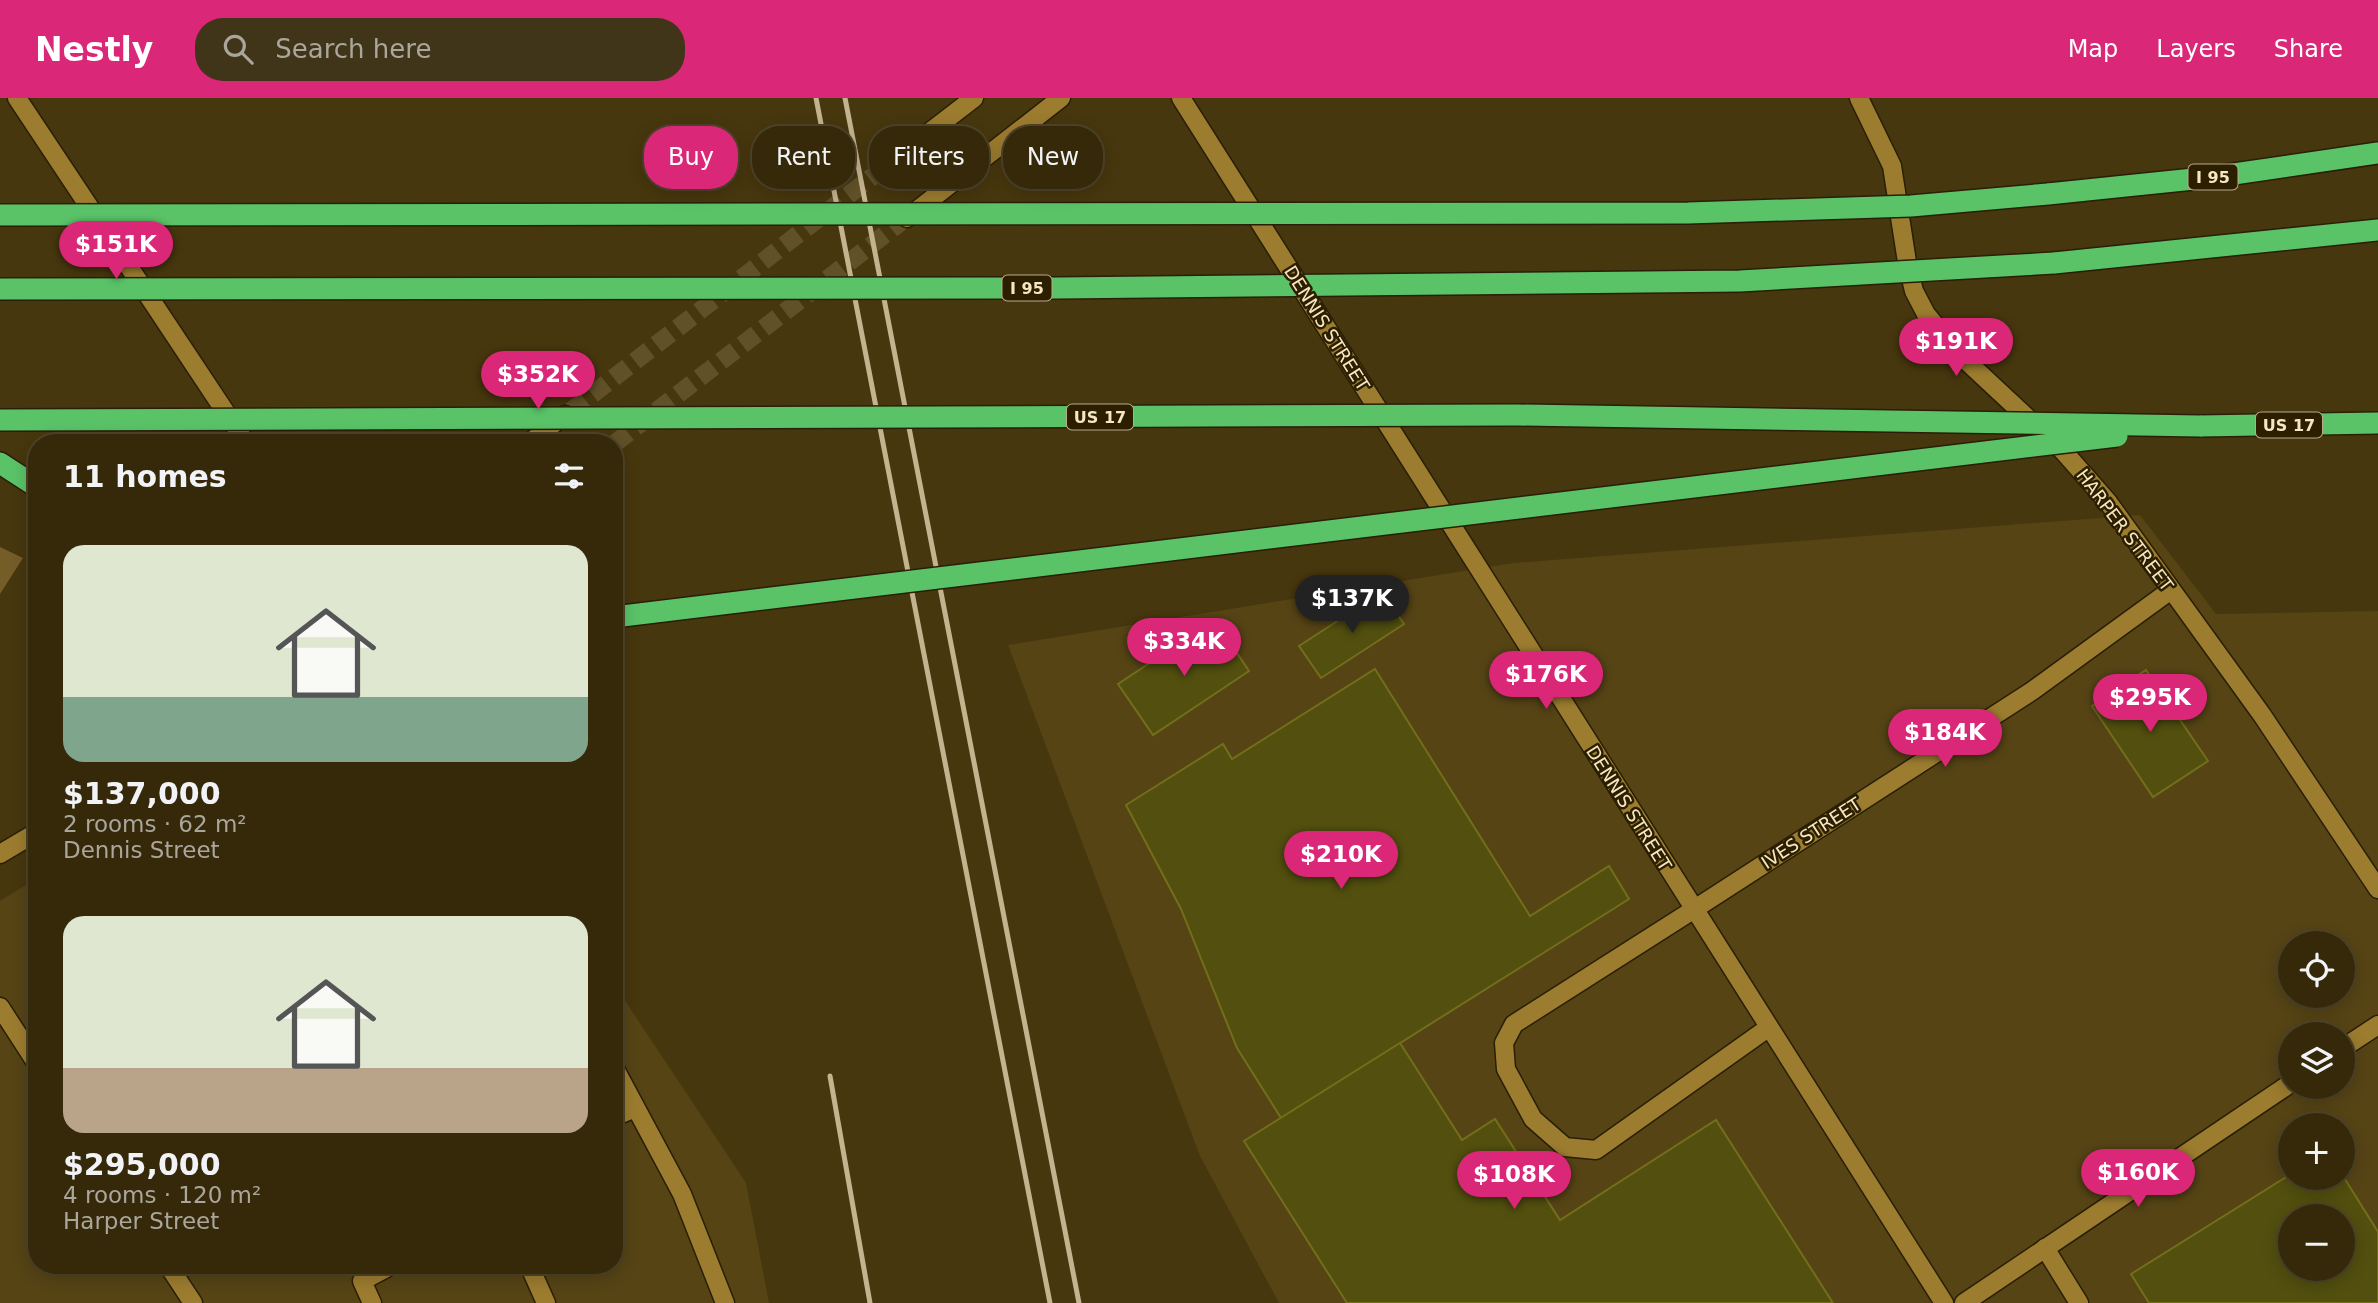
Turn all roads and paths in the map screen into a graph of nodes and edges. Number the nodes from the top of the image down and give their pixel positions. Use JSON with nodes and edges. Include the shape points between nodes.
{"nodes":[{"id":1,"x":17,"y":98,"type":"edge"},
{"id":2,"x":974,"y":98,"type":"edge"},
{"id":3,"x":1061,"y":98,"type":"edge"},
{"id":4,"x":1181,"y":98,"type":"edge"},
{"id":5,"x":1859,"y":98,"type":"edge"},
{"id":6,"x":938,"y":126,"type":"edge"},
{"id":7,"x":2378,"y":153,"type":"edge"},
{"id":8,"x":0,"y":215,"type":"edge"},
{"id":9,"x":901,"y":222,"type":"tunnel mouth"},
{"id":10,"x":2378,"y":230,"type":"edge"},
{"id":11,"x":0,"y":289,"type":"edge"},
{"id":12,"x":571,"y":411,"type":"tunnel mouth"},
{"id":13,"x":0,"y":420,"type":"edge"},
{"id":14,"x":2378,"y":423,"type":"edge"},
{"id":15,"x":2200,"y":426,"type":"junction"},
{"id":16,"x":240,"y":434,"type":"edge"},
{"id":17,"x":541,"y":434,"type":"edge"},
{"id":18,"x":0,"y":463,"type":"edge"},
{"id":19,"x":28,"y":481,"type":"edge"},
{"id":20,"x":2171,"y":590,"type":"junction"},
{"id":21,"x":623,"y":616,"type":"edge"},
{"id":22,"x":28,"y":837,"type":"edge"},
{"id":23,"x":0,"y":854,"type":"edge"},
{"id":24,"x":2378,"y":889,"type":"edge"},
{"id":25,"x":1693,"y":910,"type":"junction"},
{"id":26,"x":0,"y":1007,"type":"edge"},
{"id":27,"x":2378,"y":1025,"type":"edge"},
{"id":28,"x":1768,"y":1028,"type":"junction"},
{"id":29,"x":2355,"y":1040,"type":"edge"},
{"id":30,"x":28,"y":1050,"type":"edge"},
{"id":31,"x":623,"y":1085,"type":"edge"},
{"id":32,"x":2278,"y":1092,"type":"edge"},
{"id":33,"x":635,"y":1108,"type":"junction"},
{"id":34,"x":623,"y":1113,"type":"edge"},
{"id":35,"x":2046,"y":1248,"type":"junction"},
{"id":36,"x":174,"y":1274,"type":"edge"},
{"id":37,"x":375,"y":1274,"type":"edge"},
{"id":38,"x":533,"y":1274,"type":"edge"},
{"id":39,"x":193,"y":1303,"type":"edge"},
{"id":40,"x":372,"y":1303,"type":"edge"},
{"id":41,"x":545,"y":1303,"type":"edge"},
{"id":42,"x":725,"y":1303,"type":"edge"},
{"id":43,"x":1944,"y":1303,"type":"edge"},
{"id":44,"x":1964,"y":1303,"type":"edge"},
{"id":45,"x":2079,"y":1303,"type":"edge"}],
"edges":[{"from":1,"to":16,"type":"street"},
{"from":2,"to":6,"type":"street"},
{"from":3,"to":9,"type":"street"},
{"from":4,"to":25,"type":"street","name":"DENNIS STREET"},
{"from":5,"to":20,"type":"street","name":"HARPER STREET","via":[[1892,166],[1907,262],[1926,314],[1960,355],[2087,477]]},
{"from":7,"to":8,"type":"highway","number":"I 95","bridge":true,"via":[[2213,177],[1911,206],[1688,213]]},
{"from":10,"to":11,"type":"highway","number":"I 95","bridge":true,"via":[[2054,263],[1740,281],[1057,288]]},
{"from":12,"to":17,"type":"street"},
{"from":13,"to":15,"type":"highway","number":"US 17","bridge":true,"via":[[1518,415]]},
{"from":14,"to":15,"type":"highway","number":"US 17"},
{"from":15,"to":21,"type":"highway","bridge":true},
{"from":18,"to":19,"type":"highway"},
{"from":20,"to":24,"type":"street","name":"HARPER STREET","via":[[2288,752]]},
{"from":20,"to":25,"type":"street","name":"IVES STREET","via":[[2041,684]]},
{"from":22,"to":23,"type":"street"},
{"from":25,"to":28,"type":"street","name":"DENNIS STREET"},
{"from":25,"to":28,"type":"street","name":"IVES STREET","via":[[1514,1024],[1504,1043],[1506,1069],[1534,1119],[1564,1147],[1596,1150]]},
{"from":26,"to":30,"type":"street"},
{"from":27,"to":29,"type":"street"},
{"from":28,"to":43,"type":"street","name":"DENNIS STREET"},
{"from":31,"to":33,"type":"street"},
{"from":32,"to":35,"type":"street"},
{"from":33,"to":34,"type":"street"},
{"from":33,"to":42,"type":"street","via":[[682,1194]]},
{"from":35,"to":44,"type":"street"},
{"from":35,"to":45,"type":"street"},
{"from":36,"to":39,"type":"street"},
{"from":37,"to":40,"type":"street","via":[[362,1281]]},
{"from":38,"to":41,"type":"street"}]}
